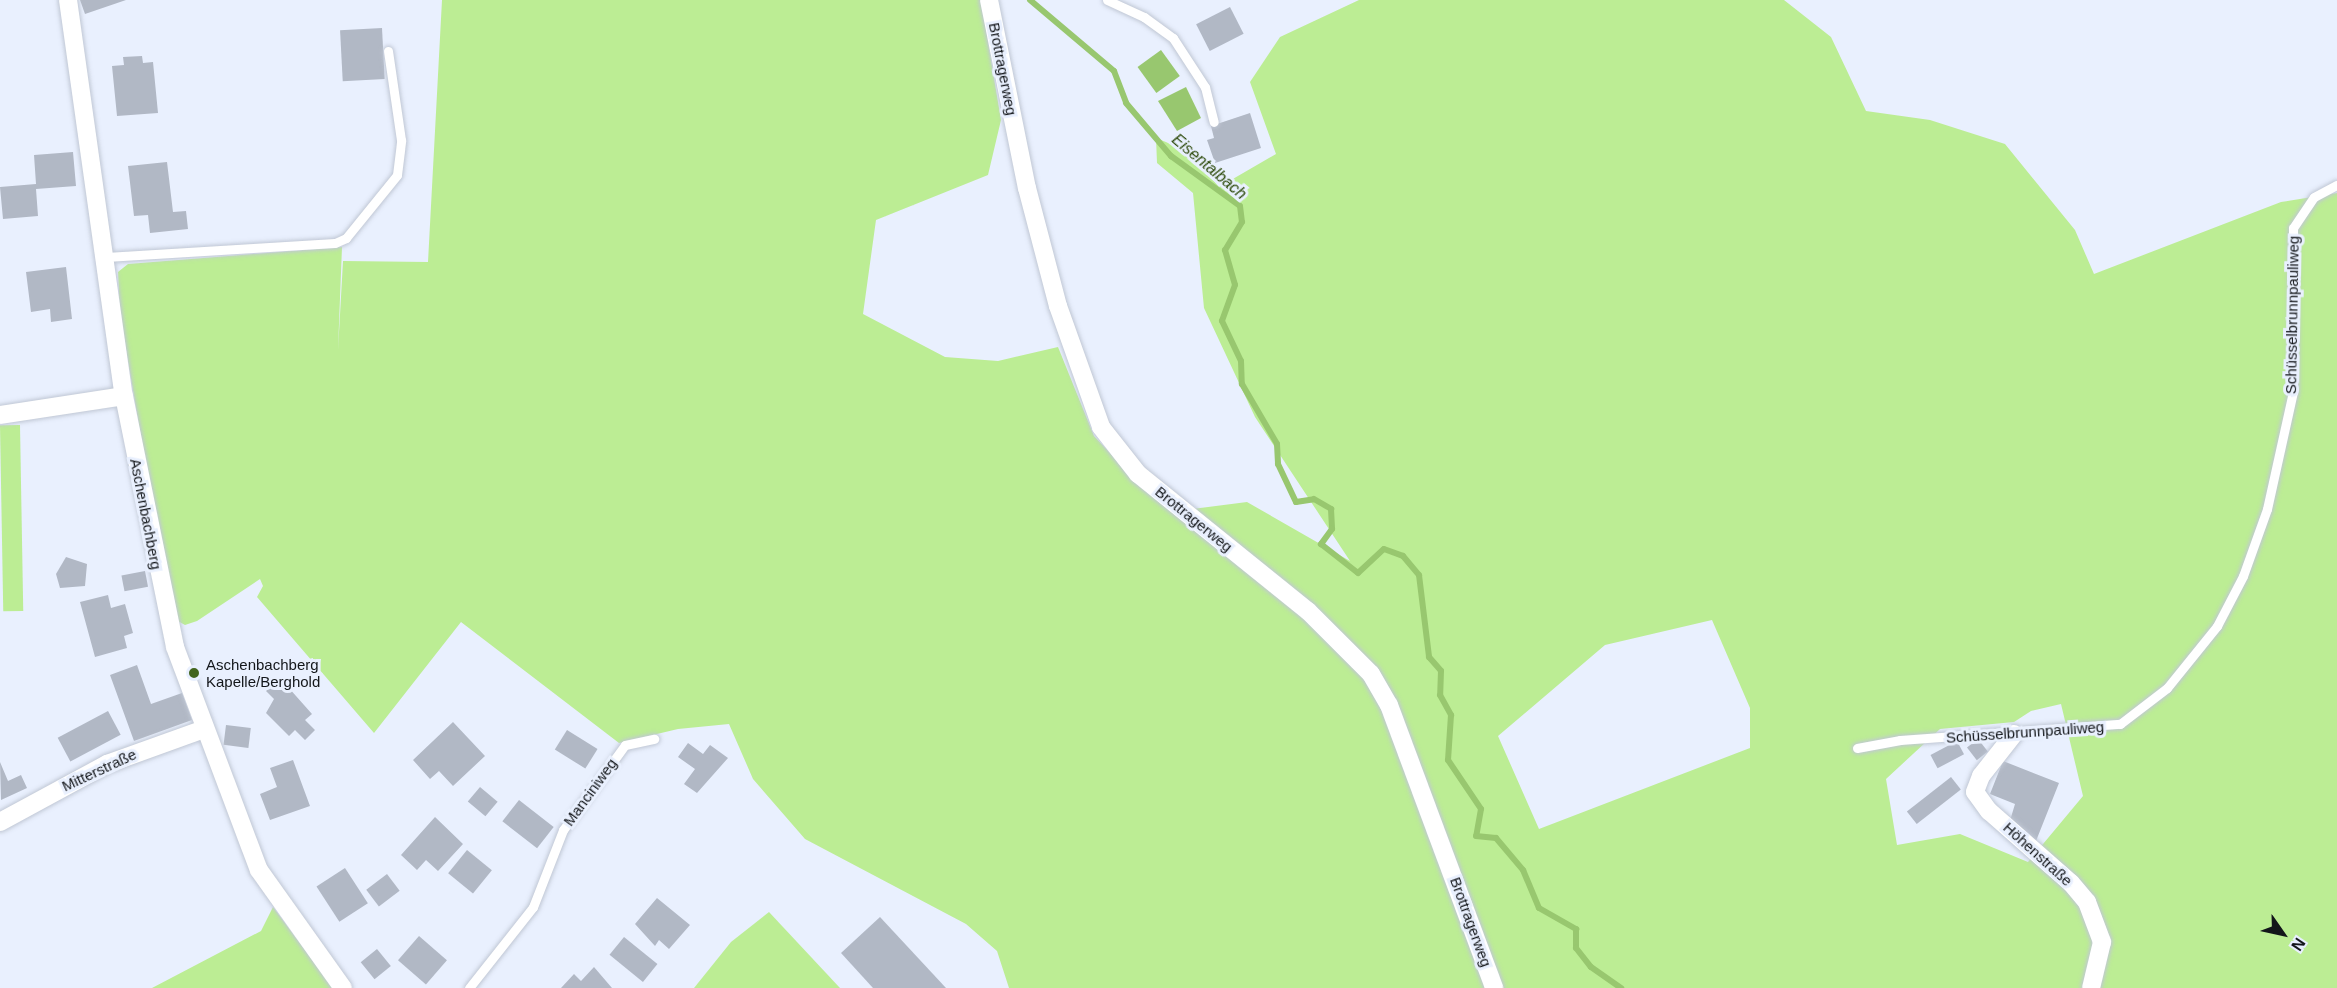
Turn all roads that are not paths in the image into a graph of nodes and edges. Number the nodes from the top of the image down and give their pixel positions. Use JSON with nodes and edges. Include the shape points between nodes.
{"nodes":[{"id":1,"x":68,"y":0,"type":"edge"},
{"id":2,"x":989,"y":0,"type":"edge"},
{"id":3,"x":1107,"y":0,"type":"edge"},
{"id":4,"x":388,"y":51,"type":"dead end"},
{"id":5,"x":1214,"y":122,"type":"dead end"},
{"id":6,"x":2337,"y":185,"type":"edge"},
{"id":7,"x":106,"y":257,"type":"junction"},
{"id":8,"x":124,"y":396,"type":"junction"},
{"id":9,"x":0,"y":415,"type":"edge"},
{"id":10,"x":204,"y":729,"type":"junction"},
{"id":11,"x":2014,"y":734,"type":"junction"},
{"id":12,"x":654,"y":739,"type":"dead end"},
{"id":13,"x":1857,"y":748,"type":"dead end"},
{"id":14,"x":0,"y":822,"type":"edge"},
{"id":15,"x":343,"y":988,"type":"edge"},
{"id":16,"x":469,"y":988,"type":"edge"},
{"id":17,"x":1494,"y":988,"type":"edge"},
{"id":18,"x":2091,"y":988,"type":"edge"}],
"edges":[{"from":1,"to":7,"type":"street","name":"Aschenbachberg"},
{"from":2,"to":17,"type":"street","name":"Brottragerweg","via":[[1027,188],[1058,306],[1101,427],[1138,474],[1308,611],[1371,674],[1389,705]]},
{"from":3,"to":5,"type":"lane","via":[[1144,17],[1173,38],[1204,87]]},
{"from":4,"to":7,"type":"lane","via":[[401,141],[397,175],[346,237],[335,243]]},
{"from":6,"to":11,"type":"lane","name":"Schüsselbrunnpauliweg","via":[[2314,197],[2293,228],[2293,392],[2266,509],[2243,576],[2217,626],[2167,688],[2120,724]]},
{"from":7,"to":8,"type":"street","name":"Aschenbachberg"},
{"from":8,"to":9,"type":"street"},
{"from":8,"to":10,"type":"street","name":"Aschenbachberg","via":[[173,640]]},
{"from":10,"to":14,"type":"street","name":"Mitterstraße","via":[[107,764]]},
{"from":10,"to":15,"type":"street","name":"Aschenbachberg","via":[[259,870]]},
{"from":11,"to":13,"type":"lane","name":"Schüsselbrunnpauliweg","via":[[1900,740]]},
{"from":11,"to":18,"type":"street","name":"Höhenstraße","via":[[1981,776],[1976,792],[1989,811],[2071,883],[2087,902],[2102,942]]},
{"from":12,"to":16,"type":"lane","name":"Manciniweg","via":[[625,745],[611,763],[563,830],[533,907]]}]}
